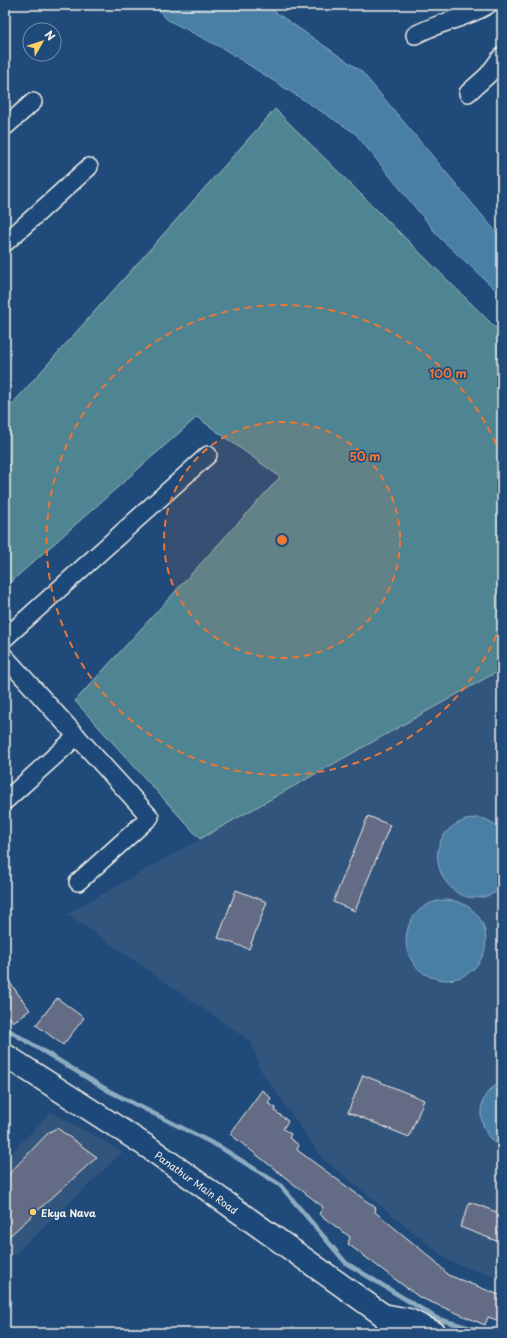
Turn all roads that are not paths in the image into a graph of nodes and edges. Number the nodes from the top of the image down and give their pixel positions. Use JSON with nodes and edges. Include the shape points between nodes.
{"nodes":[{"id":1,"x":488,"y":5,"type":"edge"},
{"id":2,"x":415,"y":35,"type":"dead end"},
{"id":3,"x":502,"y":58,"type":"edge"},
{"id":4,"x":468,"y":94,"type":"dead end"},
{"id":5,"x":33,"y":102,"type":"dead end"},
{"id":6,"x":5,"y":127,"type":"edge"},
{"id":7,"x":89,"y":167,"type":"dead end"},
{"id":8,"x":5,"y":243,"type":"edge"},
{"id":9,"x":208,"y":455,"type":"dead end"},
{"id":10,"x":5,"y":638,"type":"edge"},
{"id":11,"x":5,"y":657,"type":"edge"},
{"id":12,"x":77,"y":736,"type":"junction"},
{"id":13,"x":5,"y":801,"type":"edge"},
{"id":14,"x":78,"y":882,"type":"dead end"},
{"id":15,"x":5,"y":1055,"type":"edge"},
{"id":16,"x":383,"y":1315,"type":"junction"},
{"id":17,"x":397,"y":1333,"type":"edge"},
{"id":18,"x":435,"y":1333,"type":"edge"}],
"edges":[{"from":1,"to":2,"type":"street","via":[[463,18],[428,28]]},
{"from":3,"to":4,"type":"street"},
{"from":5,"to":6,"type":"street"},
{"from":7,"to":8,"type":"street"},
{"from":9,"to":10,"type":"street"},
{"from":11,"to":12,"type":"street"},
{"from":12,"to":13,"type":"street"},
{"from":12,"to":14,"type":"street","via":[[150,817]]},
{"from":15,"to":16,"type":"street","name":"Panathur Main Road","via":[[148,1147]]},
{"from":16,"to":17,"type":"street","name":"Panathur Main Road"},
{"from":16,"to":18,"type":"street","name":"Panathur Main Road","via":[[409,1320]]}]}
